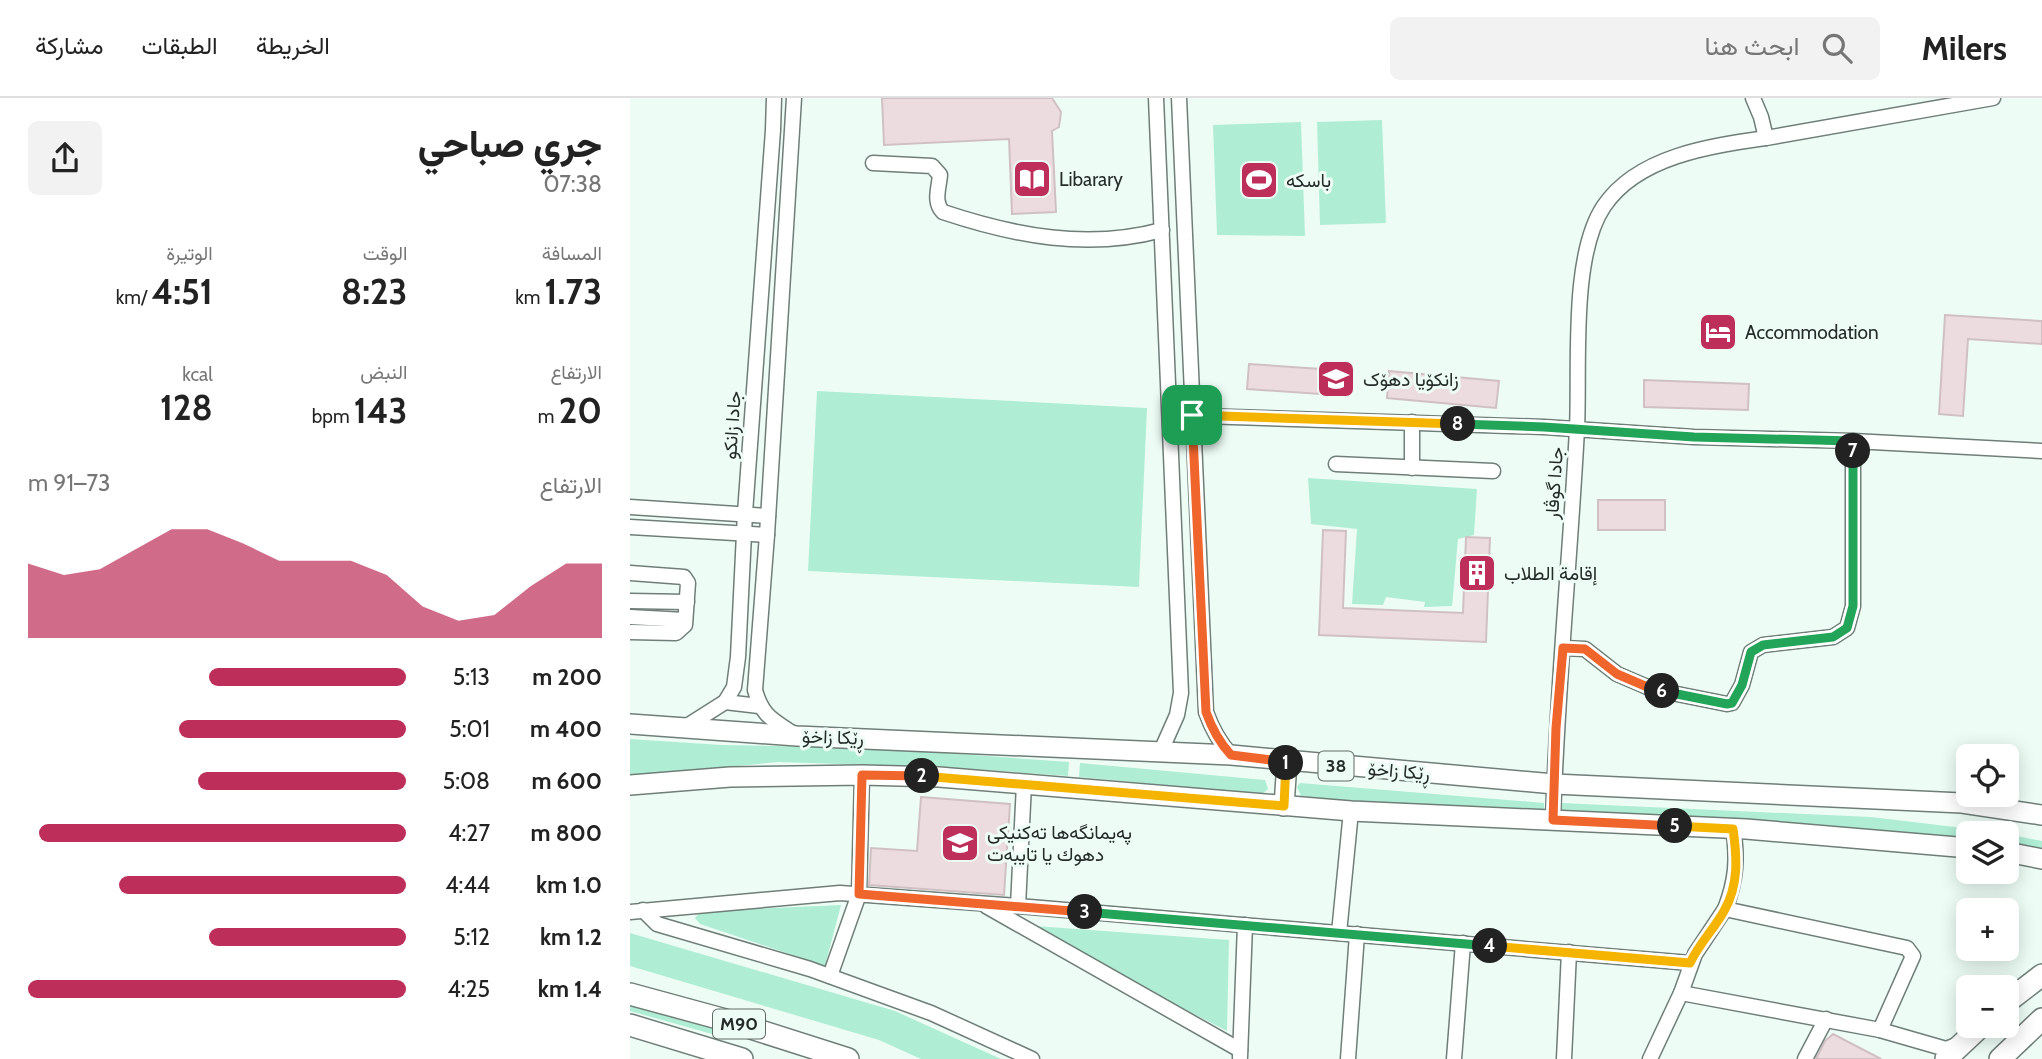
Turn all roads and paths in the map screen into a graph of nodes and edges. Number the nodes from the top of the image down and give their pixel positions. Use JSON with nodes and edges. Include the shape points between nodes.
{"nodes":[{"id":1,"x":774,"y":98,"type":"edge"},
{"id":2,"x":794,"y":98,"type":"edge"},
{"id":3,"x":1156,"y":98,"type":"edge"},
{"id":4,"x":1179,"y":98,"type":"edge"},
{"id":5,"x":1754,"y":98,"type":"edge"},
{"id":6,"x":1993,"y":98,"type":"edge"},
{"id":7,"x":1766,"y":138,"type":"junction"},
{"id":8,"x":873,"y":163,"type":"dead end"},
{"id":9,"x":1162,"y":230,"type":"junction"},
{"id":10,"x":1170,"y":415,"type":"junction"},
{"id":11,"x":1192,"y":415,"type":"junction"},
{"id":12,"x":1412,"y":422,"type":"junction"},
{"id":13,"x":1577,"y":429,"type":"junction"},
{"id":14,"x":1853,"y":441,"type":"junction"},
{"id":15,"x":2042,"y":451,"type":"edge"},
{"id":16,"x":1336,"y":464,"type":"dead end"},
{"id":17,"x":1412,"y":468,"type":"junction"},
{"id":18,"x":1493,"y":471,"type":"dead end"},
{"id":19,"x":630,"y":507,"type":"edge"},
{"id":20,"x":745,"y":513,"type":"junction"},
{"id":21,"x":768,"y":516,"type":"junction"},
{"id":22,"x":630,"y":527,"type":"edge"},
{"id":23,"x":744,"y":533,"type":"junction"},
{"id":24,"x":767,"y":535,"type":"junction"},
{"id":25,"x":630,"y":573,"type":"edge"},
{"id":26,"x":630,"y":601,"type":"edge"},
{"id":27,"x":687,"y":602,"type":"junction"},
{"id":28,"x":630,"y":617,"type":"edge"},
{"id":29,"x":685,"y":620,"type":"junction"},
{"id":30,"x":630,"y":632,"type":"edge"},
{"id":31,"x":1563,"y":648,"type":"junction"},
{"id":32,"x":1205,"y":691,"type":"junction"},
{"id":33,"x":1181,"y":693,"type":"junction"},
{"id":34,"x":725,"y":702,"type":"junction"},
{"id":35,"x":760,"y":706,"type":"junction"},
{"id":36,"x":630,"y":724,"type":"edge"},
{"id":37,"x":682,"y":729,"type":"junction"},
{"id":38,"x":797,"y":736,"type":"junction"},
{"id":39,"x":1161,"y":751,"type":"junction"},
{"id":40,"x":1231,"y":755,"type":"junction"},
{"id":41,"x":1287,"y":762,"type":"junction"},
{"id":42,"x":862,"y":775,"type":"junction"},
{"id":43,"x":1024,"y":784,"type":"junction"},
{"id":44,"x":1554,"y":784,"type":"junction"},
{"id":45,"x":630,"y":785,"type":"edge"},
{"id":46,"x":1284,"y":806,"type":"junction"},
{"id":47,"x":1351,"y":811,"type":"junction"},
{"id":48,"x":2042,"y":815,"type":"edge"},
{"id":49,"x":1553,"y":820,"type":"junction"},
{"id":50,"x":1733,"y":829,"type":"junction"},
{"id":51,"x":1956,"y":847,"type":"edge"},
{"id":52,"x":2019,"y":854,"type":"edge"},
{"id":53,"x":2042,"y":859,"type":"edge"},
{"id":54,"x":859,"y":894,"type":"junction"},
{"id":55,"x":981,"y":903,"type":"junction"},
{"id":56,"x":1018,"y":906,"type":"junction"},
{"id":57,"x":1725,"y":909,"type":"junction"},
{"id":58,"x":636,"y":911,"type":"edge"},
{"id":59,"x":1245,"y":925,"type":"junction"},
{"id":60,"x":1339,"y":933,"type":"junction"},
{"id":61,"x":1357,"y":934,"type":"junction"},
{"id":62,"x":1463,"y":943,"type":"junction"},
{"id":63,"x":1569,"y":952,"type":"junction"},
{"id":64,"x":1690,"y":963,"type":"junction"},
{"id":65,"x":2042,"y":975,"type":"edge"},
{"id":66,"x":830,"y":976,"type":"junction"},
{"id":67,"x":630,"y":987,"type":"edge"},
{"id":68,"x":1681,"y":993,"type":"junction"},
{"id":69,"x":2019,"y":993,"type":"edge"},
{"id":70,"x":630,"y":994,"type":"edge"},
{"id":71,"x":659,"y":1002,"type":"junction"},
{"id":72,"x":1826,"y":1019,"type":"junction"},
{"id":73,"x":2042,"y":1019,"type":"edge"},
{"id":74,"x":630,"y":1025,"type":"edge"},
{"id":75,"x":1880,"y":1030,"type":"junction"},
{"id":76,"x":1968,"y":1038,"type":"edge"},
{"id":77,"x":1962,"y":1043,"type":"junction"},
{"id":78,"x":1240,"y":1055,"type":"edge"},
{"id":79,"x":740,"y":1059,"type":"edge"},
{"id":80,"x":848,"y":1059,"type":"edge"},
{"id":81,"x":1032,"y":1059,"type":"edge"},
{"id":82,"x":1348,"y":1059,"type":"edge"},
{"id":83,"x":1454,"y":1059,"type":"edge"},
{"id":84,"x":1564,"y":1059,"type":"edge"},
{"id":85,"x":1650,"y":1059,"type":"edge"},
{"id":86,"x":1805,"y":1059,"type":"edge"},
{"id":87,"x":1946,"y":1059,"type":"edge"},
{"id":88,"x":2000,"y":1059,"type":"edge"}],
"edges":[{"from":1,"to":20,"type":"street","name":"جادا زانکو"},
{"from":2,"to":21,"type":"street"},
{"from":3,"to":9,"type":"street"},
{"from":4,"to":11,"type":"street"},
{"from":5,"to":7,"type":"street"},
{"from":6,"to":7,"type":"street","name":"جادا گوڤار"},
{"from":7,"to":13,"type":"street","name":"جادا گوڤار","via":[[1666,160],[1633,177],[1604,205],[1592,230],[1582,274]]},
{"from":8,"to":9,"type":"street","via":[[932,166],[940,175],[937,202],[943,212],[992,226],[1089,241],[1126,239]]},
{"from":9,"to":10,"type":"street"},
{"from":10,"to":11,"type":"street"},
{"from":10,"to":33,"type":"street"},
{"from":11,"to":12,"type":"street"},
{"from":11,"to":32,"type":"street"},
{"from":12,"to":13,"type":"street"},
{"from":12,"to":17,"type":"street"},
{"from":13,"to":14,"type":"street"},
{"from":13,"to":31,"type":"street","name":"جادا گوڤار"},
{"from":14,"to":15,"type":"street"},
{"from":14,"to":31,"type":"street","via":[[1853,606],[1847,628],[1833,637],[1763,645],[1751,652],[1742,685],[1727,704],[1652,689],[1617,674],[1585,649]]},
{"from":16,"to":17,"type":"street"},
{"from":17,"to":18,"type":"street"},
{"from":19,"to":20,"type":"street"},
{"from":20,"to":21,"type":"street"},
{"from":20,"to":23,"type":"street","name":"جادا زانکو"},
{"from":21,"to":24,"type":"street"},
{"from":22,"to":23,"type":"street"},
{"from":23,"to":24,"type":"street"},
{"from":23,"to":34,"type":"street","name":"جادا زانکو","via":[[738,657],[734,687]]},
{"from":24,"to":35,"type":"street","via":[[755,690]]},
{"from":25,"to":27,"type":"street","via":[[684,578]]},
{"from":26,"to":27,"type":"street"},
{"from":27,"to":29,"type":"street"},
{"from":28,"to":29,"type":"street"},
{"from":29,"to":30,"type":"street","via":[[676,633]]},
{"from":31,"to":44,"type":"street","name":"جادا گوڤار"},
{"from":32,"to":33,"type":"street"},
{"from":32,"to":40,"type":"street","via":[[1211,728]]},
{"from":33,"to":39,"type":"street"},
{"from":34,"to":35,"type":"street"},
{"from":34,"to":37,"type":"street"},
{"from":35,"to":38,"type":"street"},
{"from":36,"to":37,"type":"main road","name":"ڕێکا زاخۆ","number":"38"},
{"from":37,"to":38,"type":"main road","name":"ڕێکا زاخۆ","number":"38"},
{"from":38,"to":39,"type":"main road","name":"ڕێکا زاخۆ","number":"38"},
{"from":39,"to":40,"type":"main road","name":"ڕێکا زاخۆ","number":"38"},
{"from":40,"to":41,"type":"main road","name":"ڕێکا زاخۆ","number":"38"},
{"from":41,"to":44,"type":"main road","name":"ڕێکا زاخۆ","number":"38"},
{"from":41,"to":46,"type":"main road"},
{"from":42,"to":43,"type":"main road","name":"ڕێکا زاخۆ","number":"38"},
{"from":42,"to":45,"type":"main road","name":"ڕێکا زاخۆ","number":"38","via":[[730,777]]},
{"from":42,"to":54,"type":"street"},
{"from":43,"to":46,"type":"main road","name":"ڕێکا زاخۆ","number":"38"},
{"from":43,"to":56,"type":"street"},
{"from":44,"to":48,"type":"main road","name":"ڕێکا زاخۆ","number":"38","via":[[1962,803]]},
{"from":44,"to":49,"type":"street","name":"جادا گوڤار"},
{"from":46,"to":47,"type":"main road","name":"ڕێکا زاخۆ","number":"38"},
{"from":47,"to":49,"type":"main road","name":"ڕێکا زاخۆ","number":"38"},
{"from":47,"to":60,"type":"street"},
{"from":49,"to":50,"type":"main road","name":"ڕێکا زاخۆ","number":"38"},
{"from":50,"to":51,"type":"main road","name":"ڕێکا زاخۆ","number":"38"},
{"from":50,"to":57,"type":"street","via":[[1736,872]]},
{"from":52,"to":53,"type":"main road"},
{"from":54,"to":55,"type":"street"},
{"from":54,"to":58,"type":"street"},
{"from":54,"to":66,"type":"street"},
{"from":55,"to":56,"type":"street"},
{"from":55,"to":78,"type":"street"},
{"from":56,"to":59,"type":"street"},
{"from":57,"to":64,"type":"street"},
{"from":57,"to":75,"type":"street","via":[[1908,948],[1913,956]]},
{"from":58,"to":66,"type":"street","via":[[657,924]]},
{"from":59,"to":60,"type":"street"},
{"from":59,"to":78,"type":"street"},
{"from":60,"to":61,"type":"street"},
{"from":61,"to":62,"type":"street"},
{"from":61,"to":82,"type":"street"},
{"from":62,"to":63,"type":"street"},
{"from":62,"to":83,"type":"street"},
{"from":63,"to":64,"type":"street"},
{"from":63,"to":84,"type":"street"},
{"from":64,"to":68,"type":"street"},
{"from":65,"to":69,"type":"highway"},
{"from":66,"to":81,"type":"street","via":[[931,1013]]},
{"from":67,"to":71,"type":"street"},
{"from":68,"to":72,"type":"street"},
{"from":68,"to":85,"type":"street"},
{"from":70,"to":71,"type":"highway","number":"M90"},
{"from":71,"to":80,"type":"highway","number":"M90"},
{"from":72,"to":75,"type":"street"},
{"from":72,"to":86,"type":"street"},
{"from":73,"to":88,"type":"highway"},
{"from":74,"to":79,"type":"highway","number":"M90"},
{"from":75,"to":77,"type":"street","via":[[1946,1049]]},
{"from":76,"to":77,"type":"highway"},
{"from":77,"to":87,"type":"highway"}]}
